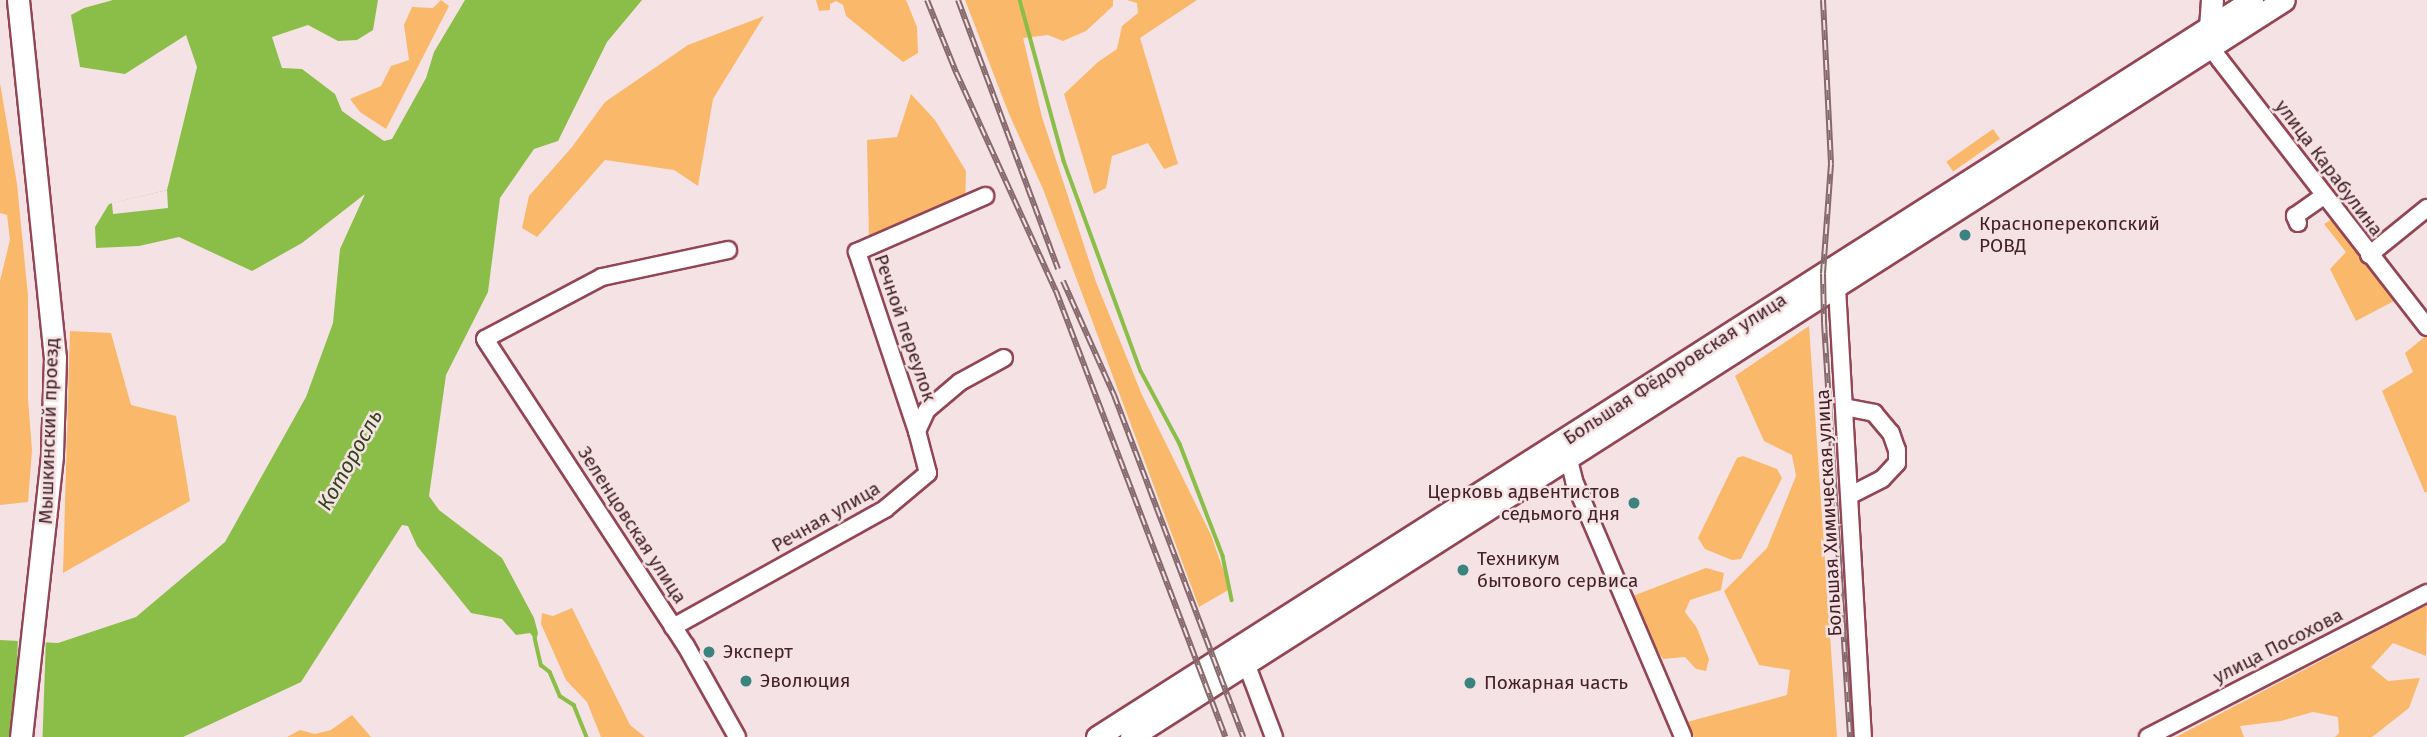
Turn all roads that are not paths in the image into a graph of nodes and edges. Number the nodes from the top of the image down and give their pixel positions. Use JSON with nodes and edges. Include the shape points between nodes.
{"nodes":[{"id":1,"x":18,"y":0,"type":"edge"},
{"id":2,"x":2212,"y":0,"type":"edge"},
{"id":3,"x":2284,"y":0,"type":"edge"},
{"id":4,"x":2250,"y":5,"type":"edge"},
{"id":5,"x":2210,"y":38,"type":"junction"},
{"id":6,"x":985,"y":196,"type":"dead end"},
{"id":7,"x":2324,"y":196,"type":"junction"},
{"id":8,"x":2427,"y":208,"type":"edge"},
{"id":9,"x":2298,"y":223,"type":"dead end"},
{"id":10,"x":727,"y":250,"type":"dead end"},
{"id":11,"x":2369,"y":255,"type":"junction"},
{"id":12,"x":1836,"y":288,"type":"junction"},
{"id":13,"x":2427,"y":327,"type":"edge"},
{"id":14,"x":1003,"y":358,"type":"dead end"},
{"id":15,"x":1844,"y":407,"type":"junction"},
{"id":16,"x":917,"y":431,"type":"junction"},
{"id":17,"x":1566,"y":449,"type":"junction"},
{"id":18,"x":1849,"y":496,"type":"junction"},
{"id":19,"x":2427,"y":593,"type":"edge"},
{"id":20,"x":673,"y":627,"type":"junction"},
{"id":21,"x":1246,"y":663,"type":"junction"},
{"id":22,"x":21,"y":737,"type":"edge"},
{"id":23,"x":737,"y":737,"type":"edge"},
{"id":24,"x":1097,"y":737,"type":"edge"},
{"id":25,"x":1131,"y":737,"type":"edge"},
{"id":26,"x":1274,"y":737,"type":"edge"},
{"id":27,"x":1683,"y":737,"type":"edge"},
{"id":28,"x":1863,"y":737,"type":"edge"},
{"id":29,"x":2148,"y":737,"type":"edge"}],
"edges":[{"from":1,"to":22,"type":"main road","name":"Мышкинский проезд","via":[[55,358],[42,570]]},
{"from":2,"to":5,"type":"main road"},
{"from":3,"to":4,"type":"main road","name":"Большая Фёдоровская улица"},
{"from":4,"to":5,"type":"main road","name":"Большая Фёдоровская улица"},
{"from":5,"to":7,"type":"street","name":"улица Карабулина"},
{"from":5,"to":12,"type":"main road","name":"Большая Фёдоровская улица"},
{"from":5,"to":17,"type":"main road","name":"Большая Фёдоровская улица"},
{"from":6,"to":16,"type":"street","name":"Речной переулок","via":[[857,253]]},
{"from":7,"to":9,"type":"street","via":[[2295,216]]},
{"from":7,"to":11,"type":"street","name":"улица Карабулина"},
{"from":8,"to":11,"type":"street"},
{"from":10,"to":20,"type":"street","name":"Зеленцовская улица","via":[[602,277],[485,339]]},
{"from":11,"to":13,"type":"street","name":"улица Карабулина"},
{"from":12,"to":15,"type":"street","name":"Большая Химическая улица"},
{"from":12,"to":17,"type":"main road","name":"Большая Фёдоровская улица"},
{"from":14,"to":16,"type":"street","via":[[960,382],[927,410]]},
{"from":15,"to":18,"type":"street","name":"Большая Химическая улица"},
{"from":15,"to":18,"type":"street","via":[[1874,414],[1891,433],[1897,450],[1897,463],[1882,479]]},
{"from":16,"to":20,"type":"street","name":"Речная улица","via":[[928,473],[885,509]]},
{"from":17,"to":21,"type":"main road","name":"Большая Фёдоровская улица"},
{"from":17,"to":24,"type":"main road","name":"Большая Фёдоровская улица"},
{"from":17,"to":27,"type":"street","via":[[1579,494]]},
{"from":18,"to":28,"type":"street","name":"Большая Химическая улица"},
{"from":19,"to":29,"type":"street","name":"улица Посохова"},
{"from":20,"to":23,"type":"street","name":"Зеленцовская улица"},
{"from":21,"to":25,"type":"main road","name":"Большая Фёдоровская улица"},
{"from":21,"to":26,"type":"street"}]}
